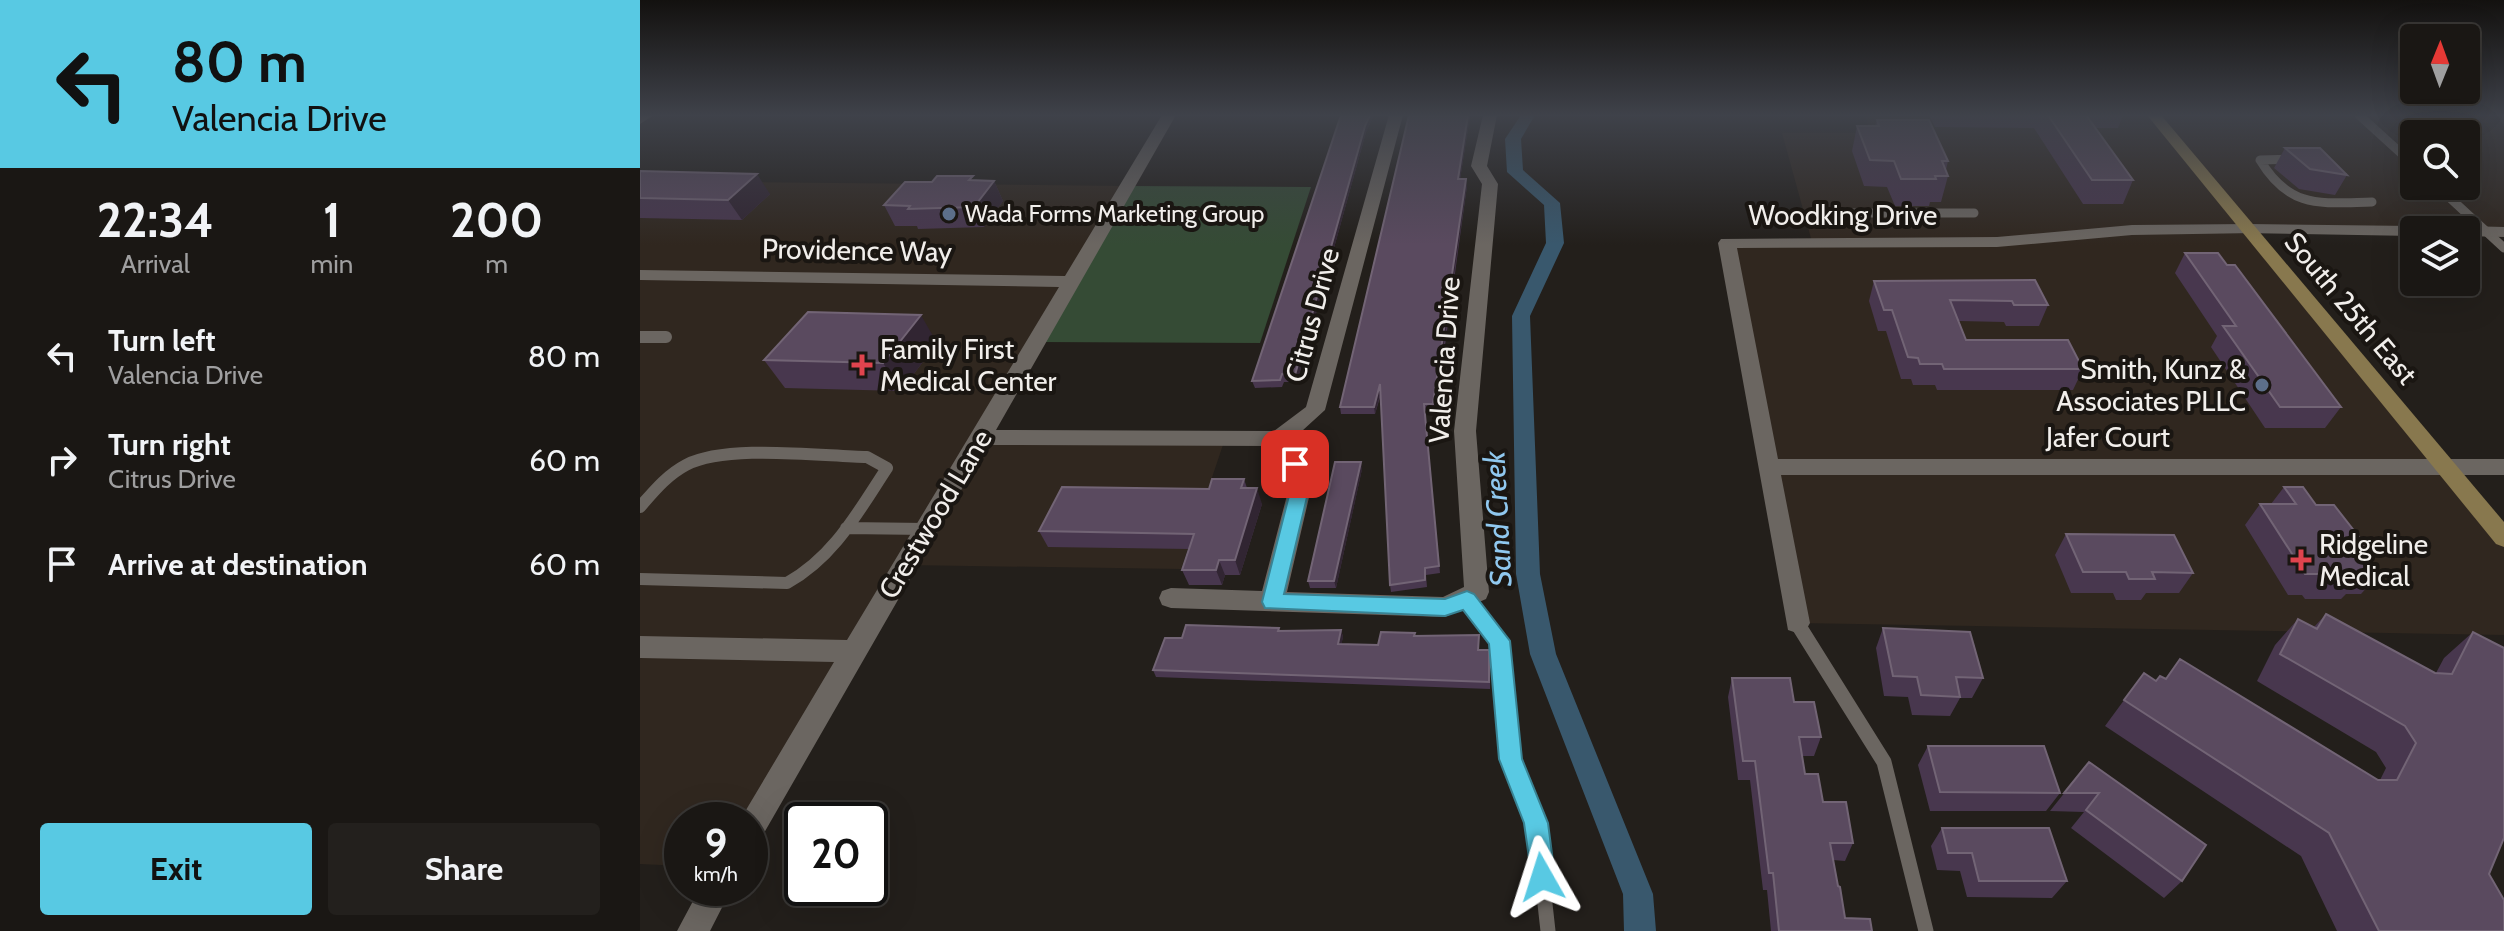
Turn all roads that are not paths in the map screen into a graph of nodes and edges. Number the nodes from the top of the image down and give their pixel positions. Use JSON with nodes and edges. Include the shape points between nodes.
{"nodes":[{"id":1,"x":1144,"y":158,"type":"edge"},
{"id":2,"x":1384,"y":158,"type":"edge"},
{"id":3,"x":1481,"y":158,"type":"edge"},
{"id":4,"x":2190,"y":158,"type":"edge"},
{"id":5,"x":2300,"y":159,"type":"edge"},
{"id":6,"x":2455,"y":200,"type":"edge"},
{"id":7,"x":2372,"y":202,"type":"dead end"},
{"id":8,"x":1827,"y":213,"type":"dead end"},
{"id":9,"x":1974,"y":213,"type":"dead end"},
{"id":10,"x":2249,"y":229,"type":"junction"},
{"id":11,"x":2400,"y":231,"type":"edge"},
{"id":12,"x":2495,"y":231,"type":"edge"},
{"id":13,"x":2504,"y":248,"type":"edge"},
{"id":14,"x":640,"y":275,"type":"edge"},
{"id":15,"x":1072,"y":282,"type":"junction"},
{"id":16,"x":640,"y":337,"type":"edge"},
{"id":17,"x":666,"y":337,"type":"dead end"},
{"id":18,"x":980,"y":437,"type":"junction"},
{"id":19,"x":1279,"y":439,"type":"junction"},
{"id":20,"x":1769,"y":467,"type":"junction"},
{"id":21,"x":2504,"y":467,"type":"edge"},
{"id":22,"x":2446,"y":468,"type":"junction"},
{"id":23,"x":640,"y":507,"type":"edge"},
{"id":24,"x":846,"y":528,"type":"junction"},
{"id":25,"x":926,"y":529,"type":"junction"},
{"id":26,"x":2504,"y":538,"type":"edge"},
{"id":27,"x":640,"y":579,"type":"edge"},
{"id":28,"x":1171,"y":598,"type":"dead end"},
{"id":29,"x":1467,"y":600,"type":"junction"},
{"id":30,"x":1272,"y":602,"type":"junction"},
{"id":31,"x":1797,"y":623,"type":"joint"},
{"id":32,"x":640,"y":647,"type":"edge"},
{"id":33,"x":854,"y":651,"type":"junction"},
{"id":34,"x":766,"y":802,"type":"edge"},
{"id":35,"x":707,"y":906,"type":"edge"},
{"id":36,"x":693,"y":931,"type":"edge"},
{"id":37,"x":1548,"y":931,"type":"edge"},
{"id":38,"x":1926,"y":931,"type":"edge"}],
"edges":[{"from":1,"to":15,"type":"street","name":"Crestwood Lane"},
{"from":2,"to":19,"type":"street","name":"Citrus Drive","via":[[1315,410]]},
{"from":3,"to":29,"type":"street","name":"Valencia Drive","via":[[1479,166],[1490,184],[1465,431],[1477,592]]},
{"from":4,"to":10,"type":"main road","name":"South 25th East"},
{"from":5,"to":7,"type":"lane","via":[[2260,160],[2297,200],[2311,205]]},
{"from":6,"to":12,"type":"lane"},
{"from":8,"to":9,"type":"lane"},
{"from":10,"to":11,"type":"street"},
{"from":10,"to":20,"type":"street","name":"Woodking Drive","via":[[2132,230],[1997,242],[1727,243]]},
{"from":10,"to":22,"type":"main road","name":"South 25th East"},
{"from":12,"to":13,"type":"lane"},
{"from":14,"to":15,"type":"street","name":"Providence Way"},
{"from":15,"to":18,"type":"street","name":"Crestwood Lane"},
{"from":16,"to":17,"type":"lane"},
{"from":18,"to":19,"type":"street"},
{"from":18,"to":25,"type":"street","name":"Crestwood Lane"},
{"from":19,"to":30,"type":"street","via":[[1303,476]]},
{"from":20,"to":22,"type":"street","name":"Jafer Court"},
{"from":20,"to":31,"type":"street","name":"Woodking Drive"},
{"from":21,"to":22,"type":"street","name":"Jafer Court"},
{"from":22,"to":26,"type":"main road","name":"South 25th East"},
{"from":23,"to":24,"type":"lane","via":[[671,471],[696,459],[719,454],[867,457],[887,468]]},
{"from":24,"to":25,"type":"lane"},
{"from":24,"to":27,"type":"lane","via":[[819,563],[787,583]]},
{"from":25,"to":33,"type":"street","name":"Crestwood Lane"},
{"from":28,"to":30,"type":"street"},
{"from":29,"to":30,"type":"street","via":[[1445,607]]},
{"from":29,"to":37,"type":"lane","via":[[1499,641],[1510,759],[1536,823]]},
{"from":31,"to":38,"type":"lane","via":[[1884,762]]},
{"from":32,"to":33,"type":"street"},
{"from":33,"to":34,"type":"street","name":"Crestwood Lane"},
{"from":35,"to":36,"type":"street"}]}
